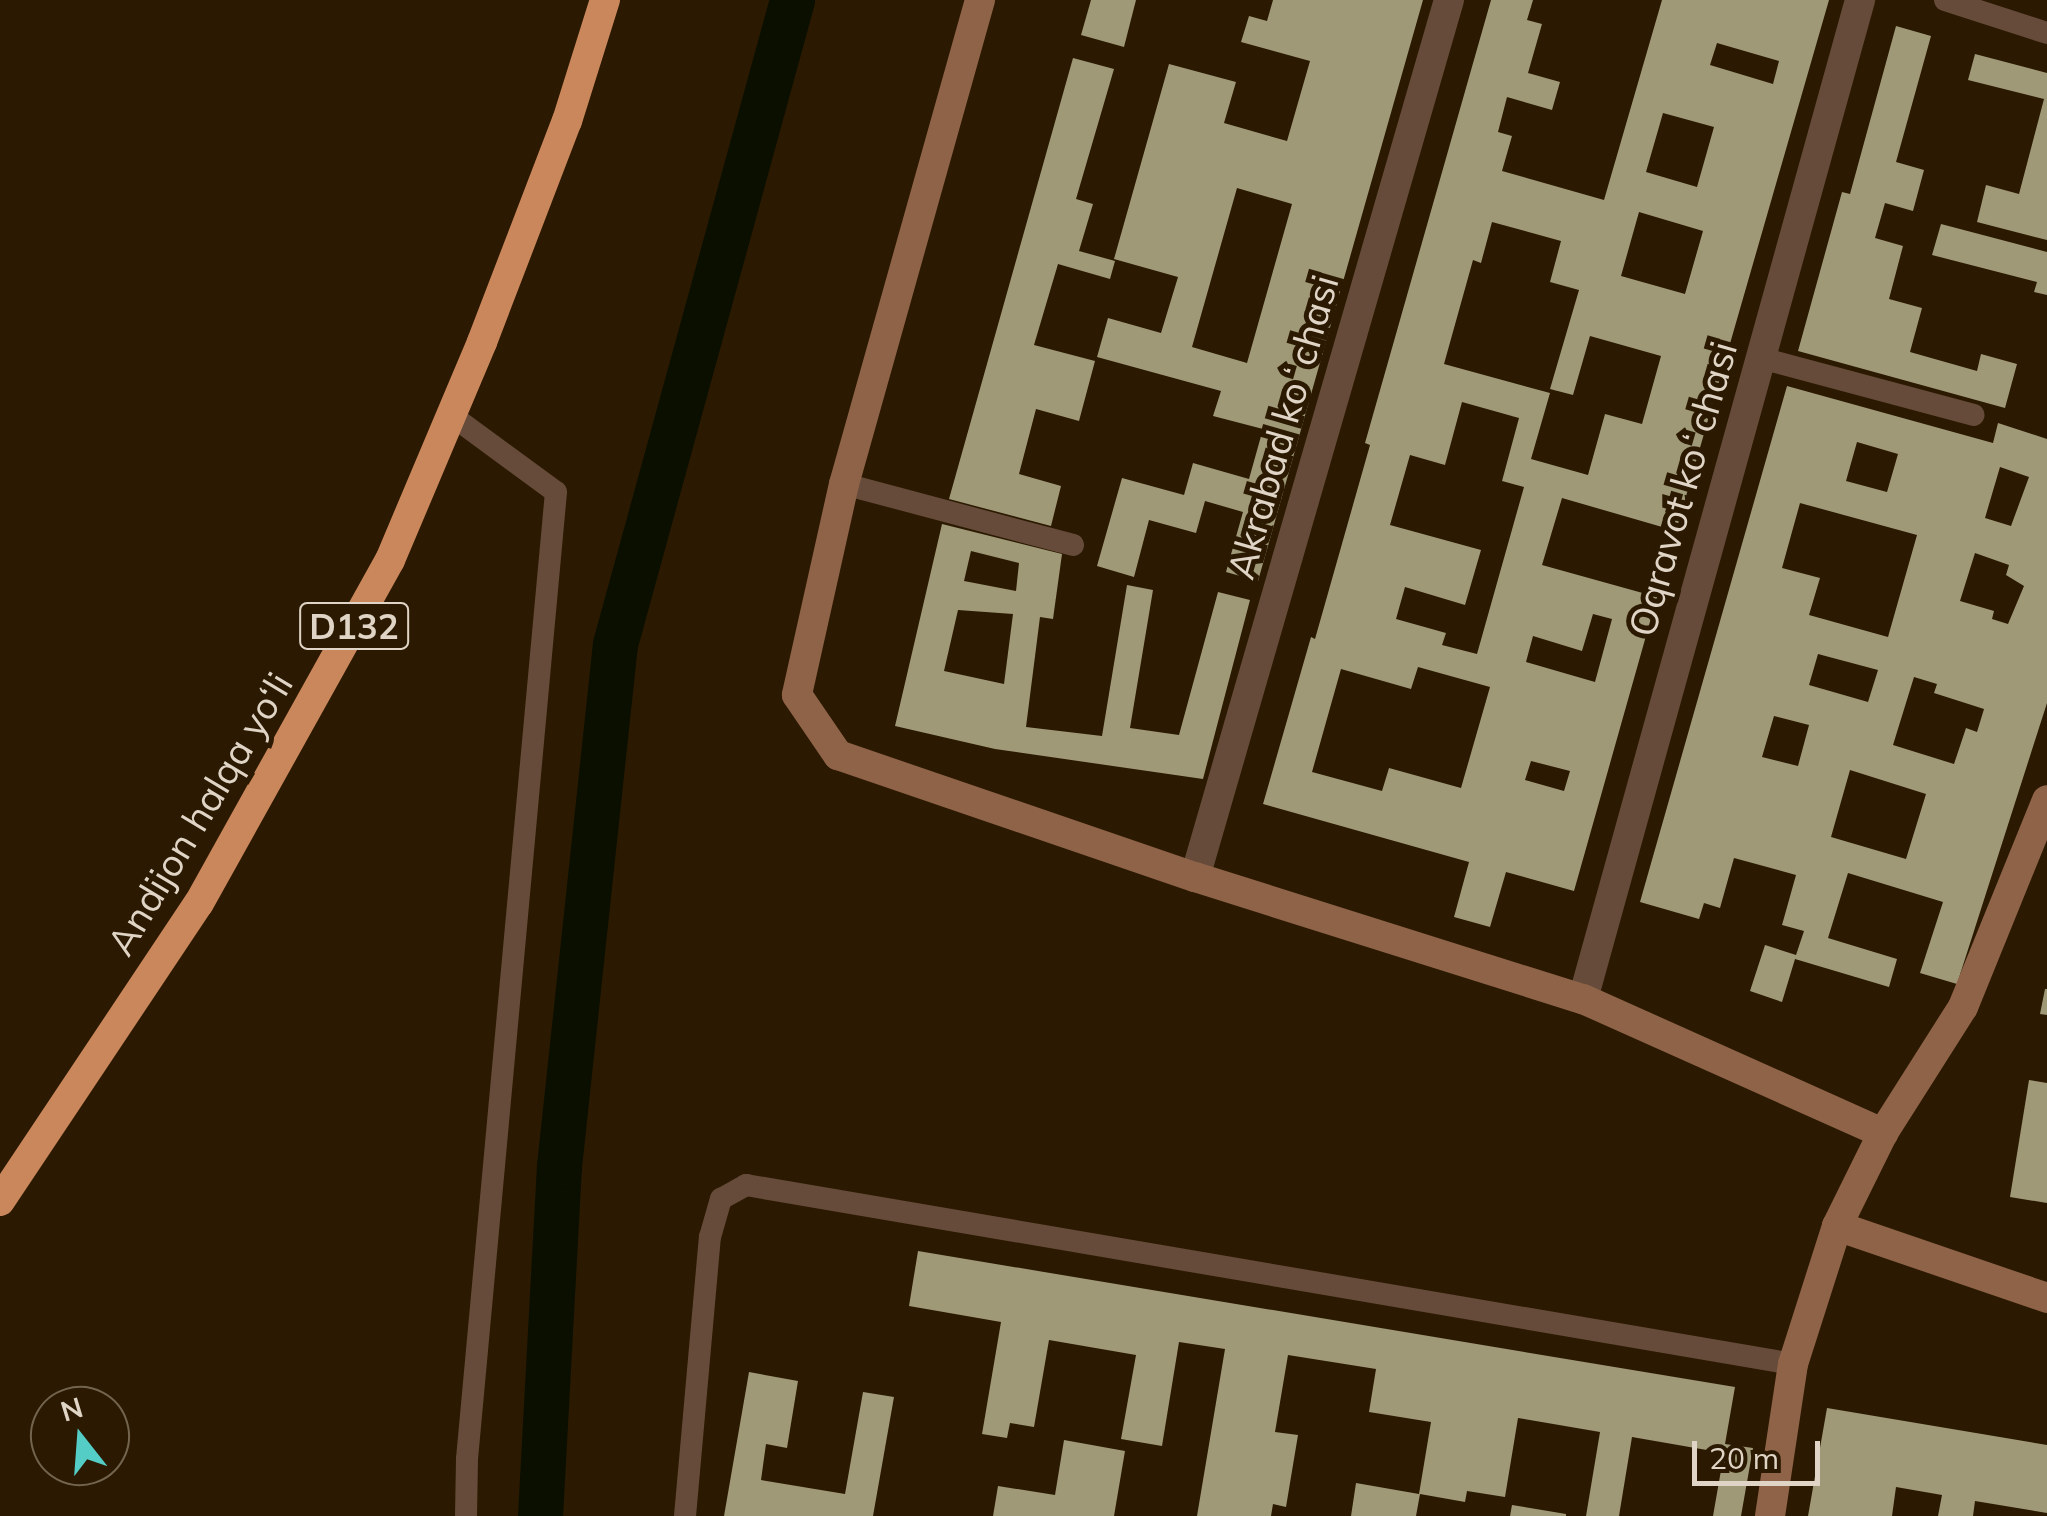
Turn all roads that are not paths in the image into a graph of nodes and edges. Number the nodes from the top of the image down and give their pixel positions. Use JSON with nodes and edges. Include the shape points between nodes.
{"nodes":[{"id":1,"x":605,"y":0,"type":"edge"},
{"id":2,"x":980,"y":0,"type":"edge"},
{"id":3,"x":1449,"y":0,"type":"edge"},
{"id":4,"x":1860,"y":0,"type":"edge"},
{"id":5,"x":1945,"y":0,"type":"edge"},
{"id":6,"x":2047,"y":32,"type":"edge"},
{"id":7,"x":1761,"y":358,"type":"junction"},
{"id":8,"x":451,"y":415,"type":"junction"},
{"id":9,"x":1974,"y":415,"type":"dead end"},
{"id":10,"x":844,"y":484,"type":"junction"},
{"id":11,"x":1073,"y":545,"type":"dead end"},
{"id":12,"x":2047,"y":800,"type":"edge"},
{"id":13,"x":1194,"y":877,"type":"junction"},
{"id":14,"x":1582,"y":999,"type":"junction"},
{"id":15,"x":1882,"y":1132,"type":"junction"},
{"id":16,"x":0,"y":1201,"type":"edge"},
{"id":17,"x":1836,"y":1226,"type":"junction"},
{"id":18,"x":2047,"y":1298,"type":"edge"},
{"id":19,"x":1794,"y":1364,"type":"junction"},
{"id":20,"x":466,"y":1516,"type":"edge"},
{"id":21,"x":685,"y":1516,"type":"edge"},
{"id":22,"x":1770,"y":1516,"type":"edge"}],
"edges":[{"from":1,"to":8,"type":"highway","name":"Andijon halqa yo‘li","number":"D132","via":[[567,121]]},
{"from":2,"to":10,"type":"street"},
{"from":3,"to":13,"type":"street","name":"Akrabad koʻchasi"},
{"from":4,"to":7,"type":"street","name":"Oqravot koʻchasi"},
{"from":5,"to":6,"type":"lane"},
{"from":7,"to":9,"type":"lane"},
{"from":7,"to":14,"type":"street","name":"Oqravot koʻchasi"},
{"from":8,"to":16,"type":"highway","name":"Andijon halqa yo‘li","number":"D132","via":[[390,560],[295,737],[199,903]]},
{"from":8,"to":20,"type":"lane","via":[[556,492]]},
{"from":10,"to":11,"type":"lane"},
{"from":10,"to":13,"type":"street","via":[[797,695],[838,755]]},
{"from":12,"to":15,"type":"street","via":[[1962,1007]]},
{"from":13,"to":14,"type":"street"},
{"from":14,"to":15,"type":"street"},
{"from":15,"to":17,"type":"street"},
{"from":17,"to":18,"type":"street"},
{"from":17,"to":19,"type":"street"},
{"from":19,"to":21,"type":"lane","via":[[746,1186],[721,1199],[710,1237]]},
{"from":19,"to":22,"type":"street"}]}
